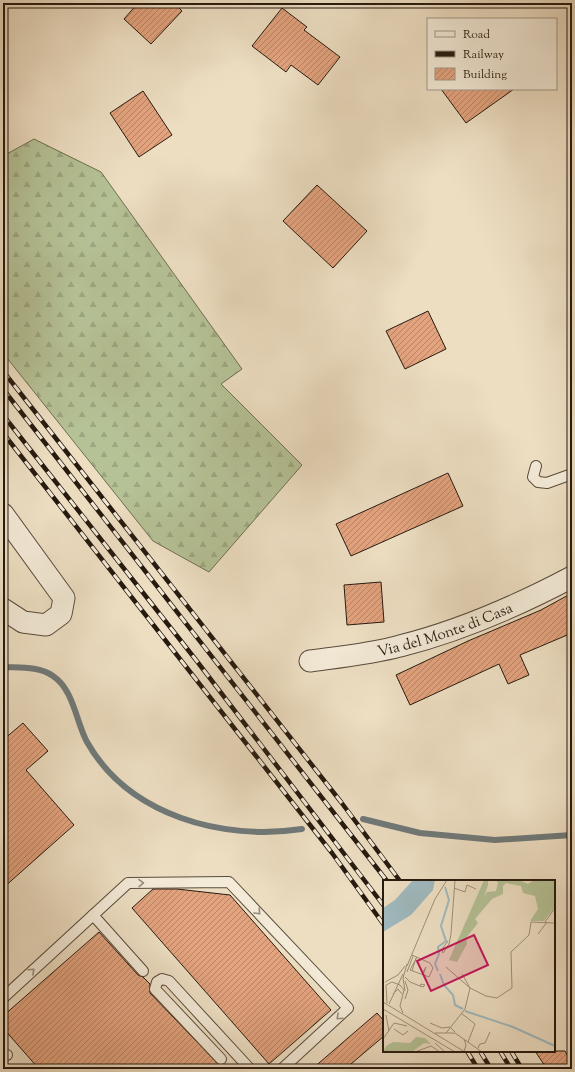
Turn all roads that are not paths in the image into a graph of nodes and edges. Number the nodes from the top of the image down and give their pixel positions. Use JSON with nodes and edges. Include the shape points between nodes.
{"nodes":[{"id":1,"x":536,"y":466,"type":"dead end"},
{"id":2,"x":572,"y":474,"type":"edge"},
{"id":3,"x":3,"y":514,"type":"edge"},
{"id":4,"x":572,"y":577,"type":"edge"},
{"id":5,"x":3,"y":610,"type":"edge"},
{"id":6,"x":310,"y":661,"type":"dead end"},
{"id":7,"x":93,"y":915,"type":"junction"},
{"id":8,"x":143,"y":971,"type":"dead end"},
{"id":9,"x":3,"y":998,"type":"edge"},
{"id":10,"x":220,"y":1059,"type":"dead end"},
{"id":11,"x":250,"y":1069,"type":"edge"},
{"id":12,"x":282,"y":1069,"type":"edge"}],
"edges":[{"from":1,"to":2,"type":"lane","via":[[533,477],[538,482],[547,483]]},
{"from":3,"to":5,"type":"street","via":[[64,598],[61,614],[46,625],[23,622]]},
{"from":4,"to":6,"type":"street","name":"Via del Monte di Casa","via":[[504,611],[437,635],[384,650]]},
{"from":7,"to":8,"type":"lane"},
{"from":9,"to":7,"type":"lane","one_way":true},
{"from":7,"to":12,"type":"lane","one_way":true,"via":[[128,883],[229,882],[348,1008]]},
{"from":10,"to":11,"type":"lane","via":[[155,989],[157,982],[162,979],[169,981]]}]}
